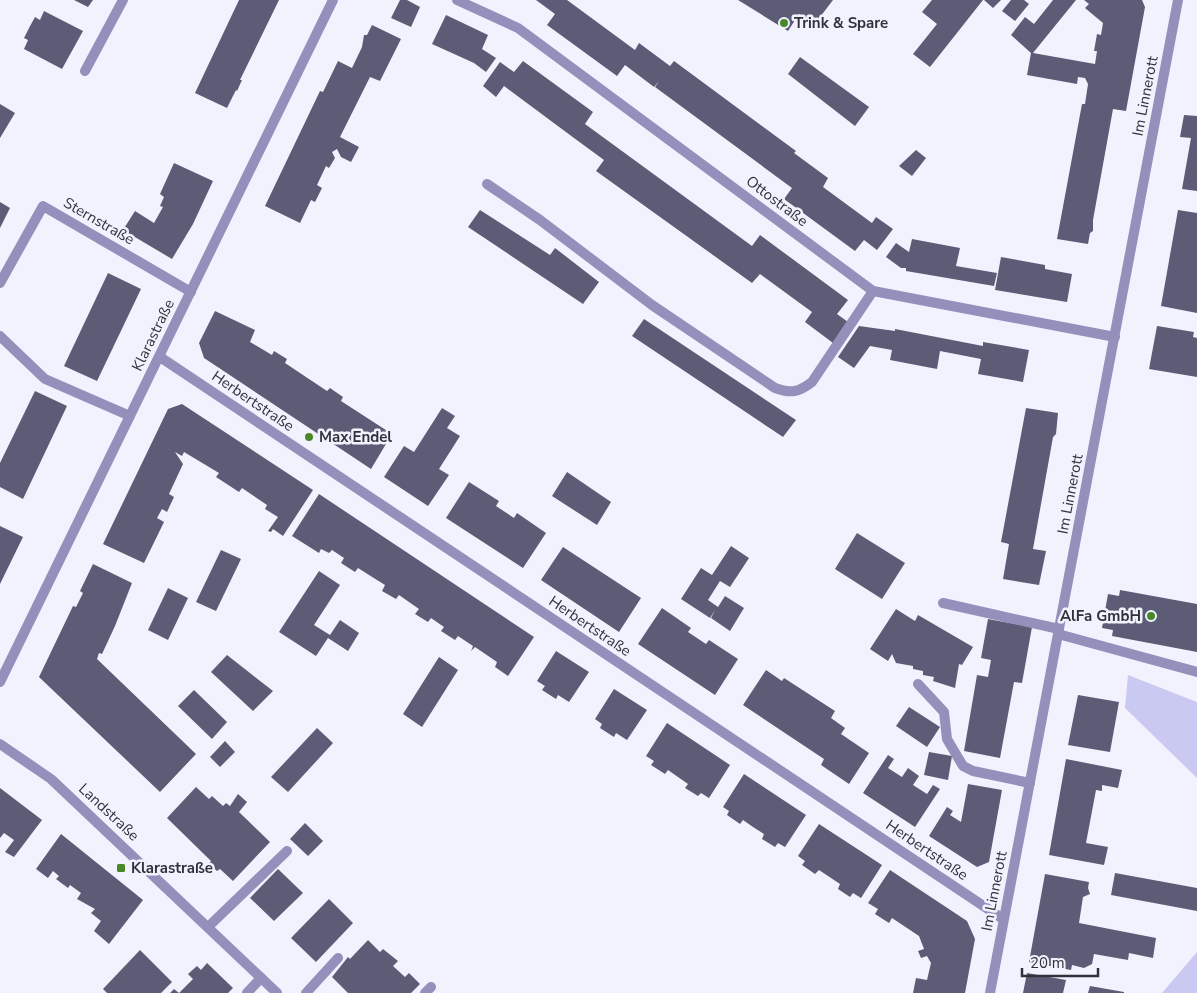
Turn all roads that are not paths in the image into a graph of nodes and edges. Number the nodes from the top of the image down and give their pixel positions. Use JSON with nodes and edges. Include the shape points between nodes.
{"nodes":[{"id":1,"x":123,"y":0,"type":"edge"},
{"id":2,"x":333,"y":0,"type":"edge"},
{"id":3,"x":457,"y":0,"type":"edge"},
{"id":4,"x":1178,"y":0,"type":"edge"},
{"id":5,"x":85,"y":71,"type":"dead end"},
{"id":6,"x":487,"y":184,"type":"dead end"},
{"id":7,"x":0,"y":283,"type":"edge"},
{"id":8,"x":873,"y":291,"type":"junction"},
{"id":9,"x":191,"y":292,"type":"junction"},
{"id":10,"x":0,"y":336,"type":"edge"},
{"id":11,"x":1115,"y":337,"type":"junction"},
{"id":12,"x":160,"y":356,"type":"junction"},
{"id":13,"x":130,"y":416,"type":"junction"},
{"id":14,"x":943,"y":603,"type":"dead end"},
{"id":15,"x":1059,"y":632,"type":"junction"},
{"id":16,"x":1197,"y":672,"type":"edge"},
{"id":17,"x":0,"y":682,"type":"edge"},
{"id":18,"x":918,"y":684,"type":"dead end"},
{"id":19,"x":0,"y":744,"type":"edge"},
{"id":20,"x":1030,"y":783,"type":"junction"},
{"id":21,"x":287,"y":851,"type":"dead end"},
{"id":22,"x":1003,"y":920,"type":"junction"},
{"id":23,"x":209,"y":926,"type":"junction"},
{"id":24,"x":338,"y":958,"type":"dead end"},
{"id":25,"x":261,"y":978,"type":"junction"},
{"id":26,"x":247,"y":993,"type":"edge"},
{"id":27,"x":277,"y":993,"type":"edge"},
{"id":28,"x":306,"y":993,"type":"edge"},
{"id":29,"x":990,"y":993,"type":"edge"}],
"edges":[{"from":1,"to":5,"type":"street"},
{"from":2,"to":9,"type":"street","name":"Klarastraße"},
{"from":3,"to":8,"type":"street","name":"Ottostraße","via":[[518,28]]},
{"from":4,"to":11,"type":"street","name":"Im Linnerott"},
{"from":6,"to":8,"type":"street","via":[[652,305],[787,393],[801,390],[812,382]]},
{"from":7,"to":9,"type":"street","name":"Sternstraße","via":[[44,206]]},
{"from":8,"to":11,"type":"street","name":"Ottostraße"},
{"from":9,"to":12,"type":"street","name":"Klarastraße"},
{"from":10,"to":13,"type":"street","via":[[45,379]]},
{"from":11,"to":15,"type":"street","name":"Im Linnerott"},
{"from":12,"to":13,"type":"street","name":"Klarastraße"},
{"from":12,"to":22,"type":"street","name":"Herbertstraße"},
{"from":13,"to":17,"type":"street","name":"Klarastraße"},
{"from":14,"to":15,"type":"street"},
{"from":15,"to":16,"type":"street"},
{"from":15,"to":20,"type":"street","name":"Im Linnerott"},
{"from":18,"to":20,"type":"street","via":[[944,712],[947,739],[963,766]]},
{"from":19,"to":23,"type":"street","name":"Landstraße","via":[[51,779]]},
{"from":20,"to":22,"type":"street","name":"Im Linnerott"},
{"from":21,"to":23,"type":"street"},
{"from":22,"to":29,"type":"street","name":"Im Linnerott"},
{"from":23,"to":25,"type":"street","name":"Landstraße"},
{"from":24,"to":28,"type":"street"},
{"from":25,"to":26,"type":"street"},
{"from":25,"to":27,"type":"street","name":"Landstraße"}]}
